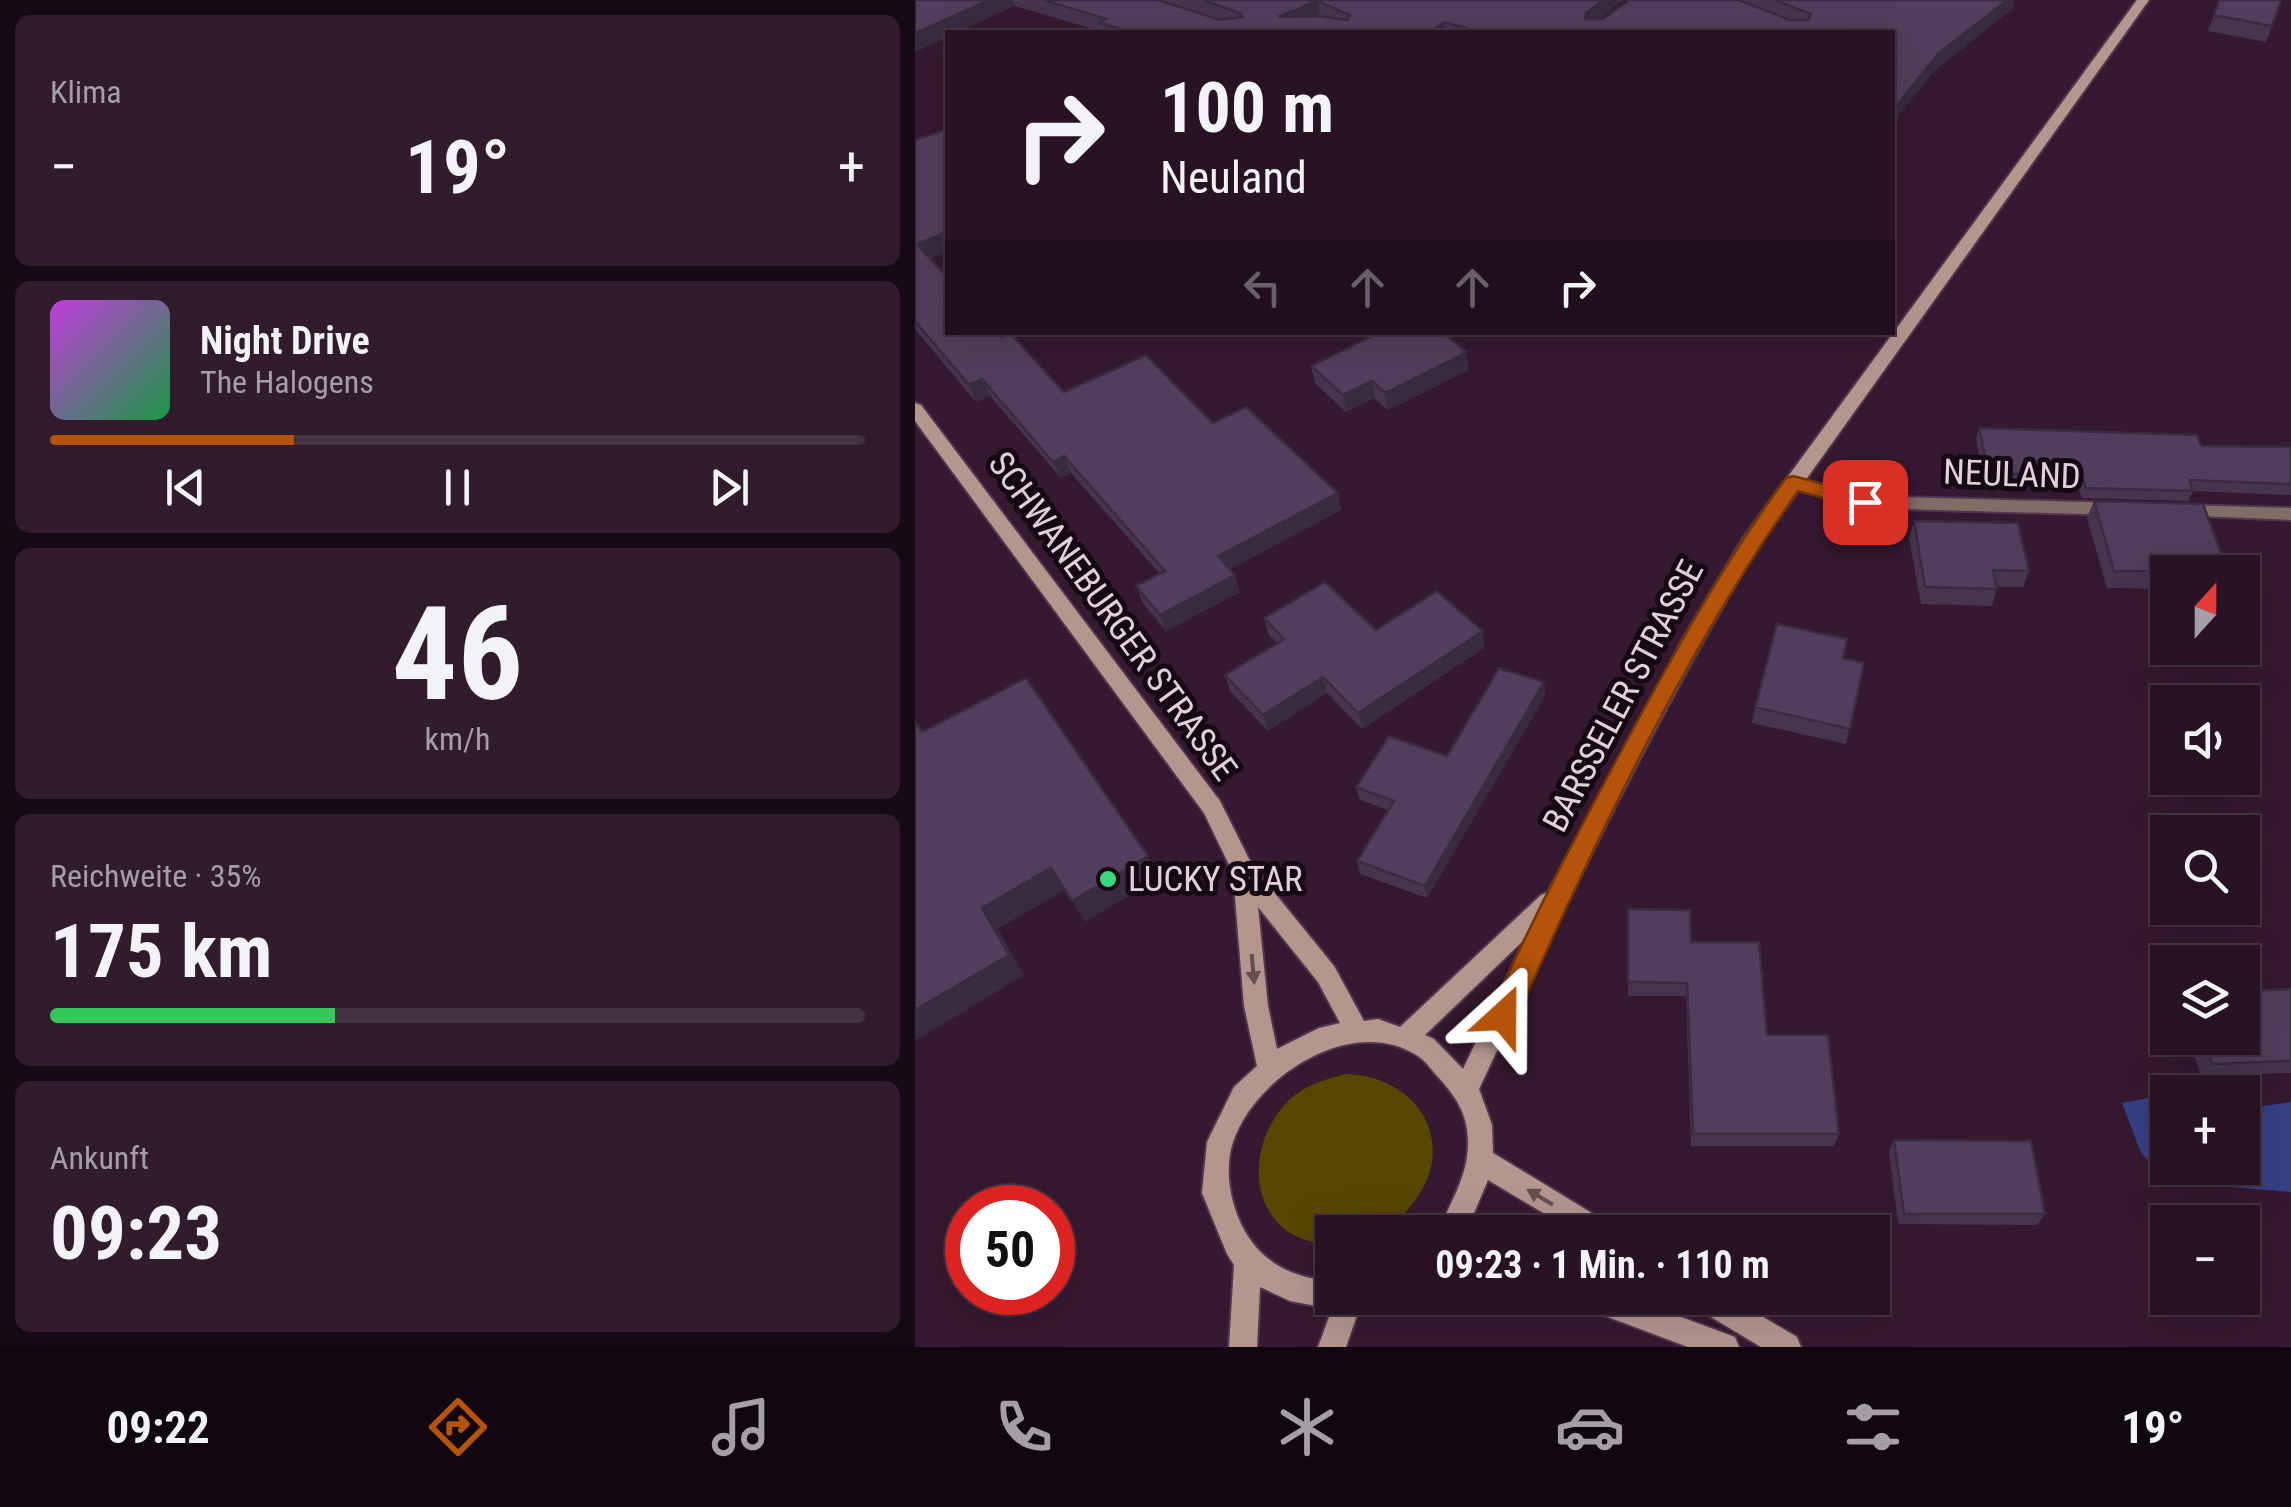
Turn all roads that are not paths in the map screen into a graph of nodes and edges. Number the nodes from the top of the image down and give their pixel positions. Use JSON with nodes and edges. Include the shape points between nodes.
{"nodes":[{"id":1,"x":2143,"y":0,"type":"edge"},
{"id":2,"x":915,"y":409,"type":"edge"},
{"id":3,"x":1793,"y":483,"type":"junction"},
{"id":4,"x":2291,"y":514,"type":"edge"},
{"id":5,"x":1244,"y":872,"type":"junction"},
{"id":6,"x":1558,"y":895,"type":"junction"},
{"id":7,"x":1357,"y":1030,"type":"junction"},
{"id":8,"x":1405,"y":1038,"type":"junction"},
{"id":9,"x":1269,"y":1066,"type":"junction"},
{"id":10,"x":1467,"y":1090,"type":"junction"},
{"id":11,"x":1481,"y":1161,"type":"junction"},
{"id":12,"x":1462,"y":1215,"type":"edge"},
{"id":13,"x":1571,"y":1215,"type":"edge"},
{"id":14,"x":1248,"y":1262,"type":"junction"},
{"id":15,"x":1315,"y":1295,"type":"edge"},
{"id":16,"x":1343,"y":1315,"type":"edge"},
{"id":17,"x":1639,"y":1315,"type":"edge"},
{"id":18,"x":1734,"y":1315,"type":"edge"},
{"id":19,"x":1243,"y":1347,"type":"edge"},
{"id":20,"x":1332,"y":1347,"type":"edge"},
{"id":21,"x":1725,"y":1347,"type":"edge"},
{"id":22,"x":1787,"y":1347,"type":"edge"}],
"edges":[{"from":1,"to":3,"type":"main road","name":"BARSSELER STRASSE"},
{"from":2,"to":5,"type":"main road","name":"SCHWANEBURGER STRASSE","via":[[1211,807]]},
{"from":3,"to":4,"type":"street","name":"NEULAND","via":[[1865,502]]},
{"from":3,"to":6,"type":"main road","name":"BARSSELER STRASSE","via":[[1702,623]]},
{"from":5,"to":7,"type":"main road","name":"SCHWANEBURGER STRASSE","via":[[1325,974]]},
{"from":5,"to":9,"type":"main road","name":"SCHWANEBURGER STRASSE","one_way":true},
{"from":6,"to":8,"type":"main road","name":"BARSSELER STRASSE"},
{"from":6,"to":10,"type":"main road","name":"BARSSELER STRASSE"},
{"from":7,"to":8,"type":"main road"},
{"from":7,"to":9,"type":"main road","via":[[1296,1048]]},
{"from":8,"to":10,"type":"main road","via":[[1441,1058]]},
{"from":9,"to":14,"type":"main road","via":[[1239,1100],[1220,1140],[1214,1184],[1223,1227]]},
{"from":10,"to":11,"type":"main road","via":[[1479,1124]]},
{"from":11,"to":12,"type":"main road"},
{"from":13,"to":11,"type":"main road","one_way":true},
{"from":14,"to":15,"type":"main road","via":[[1276,1283]]},
{"from":14,"to":19,"type":"main road"},
{"from":16,"to":20,"type":"main road"},
{"from":17,"to":21,"type":"main road"},
{"from":18,"to":22,"type":"main road"}]}
